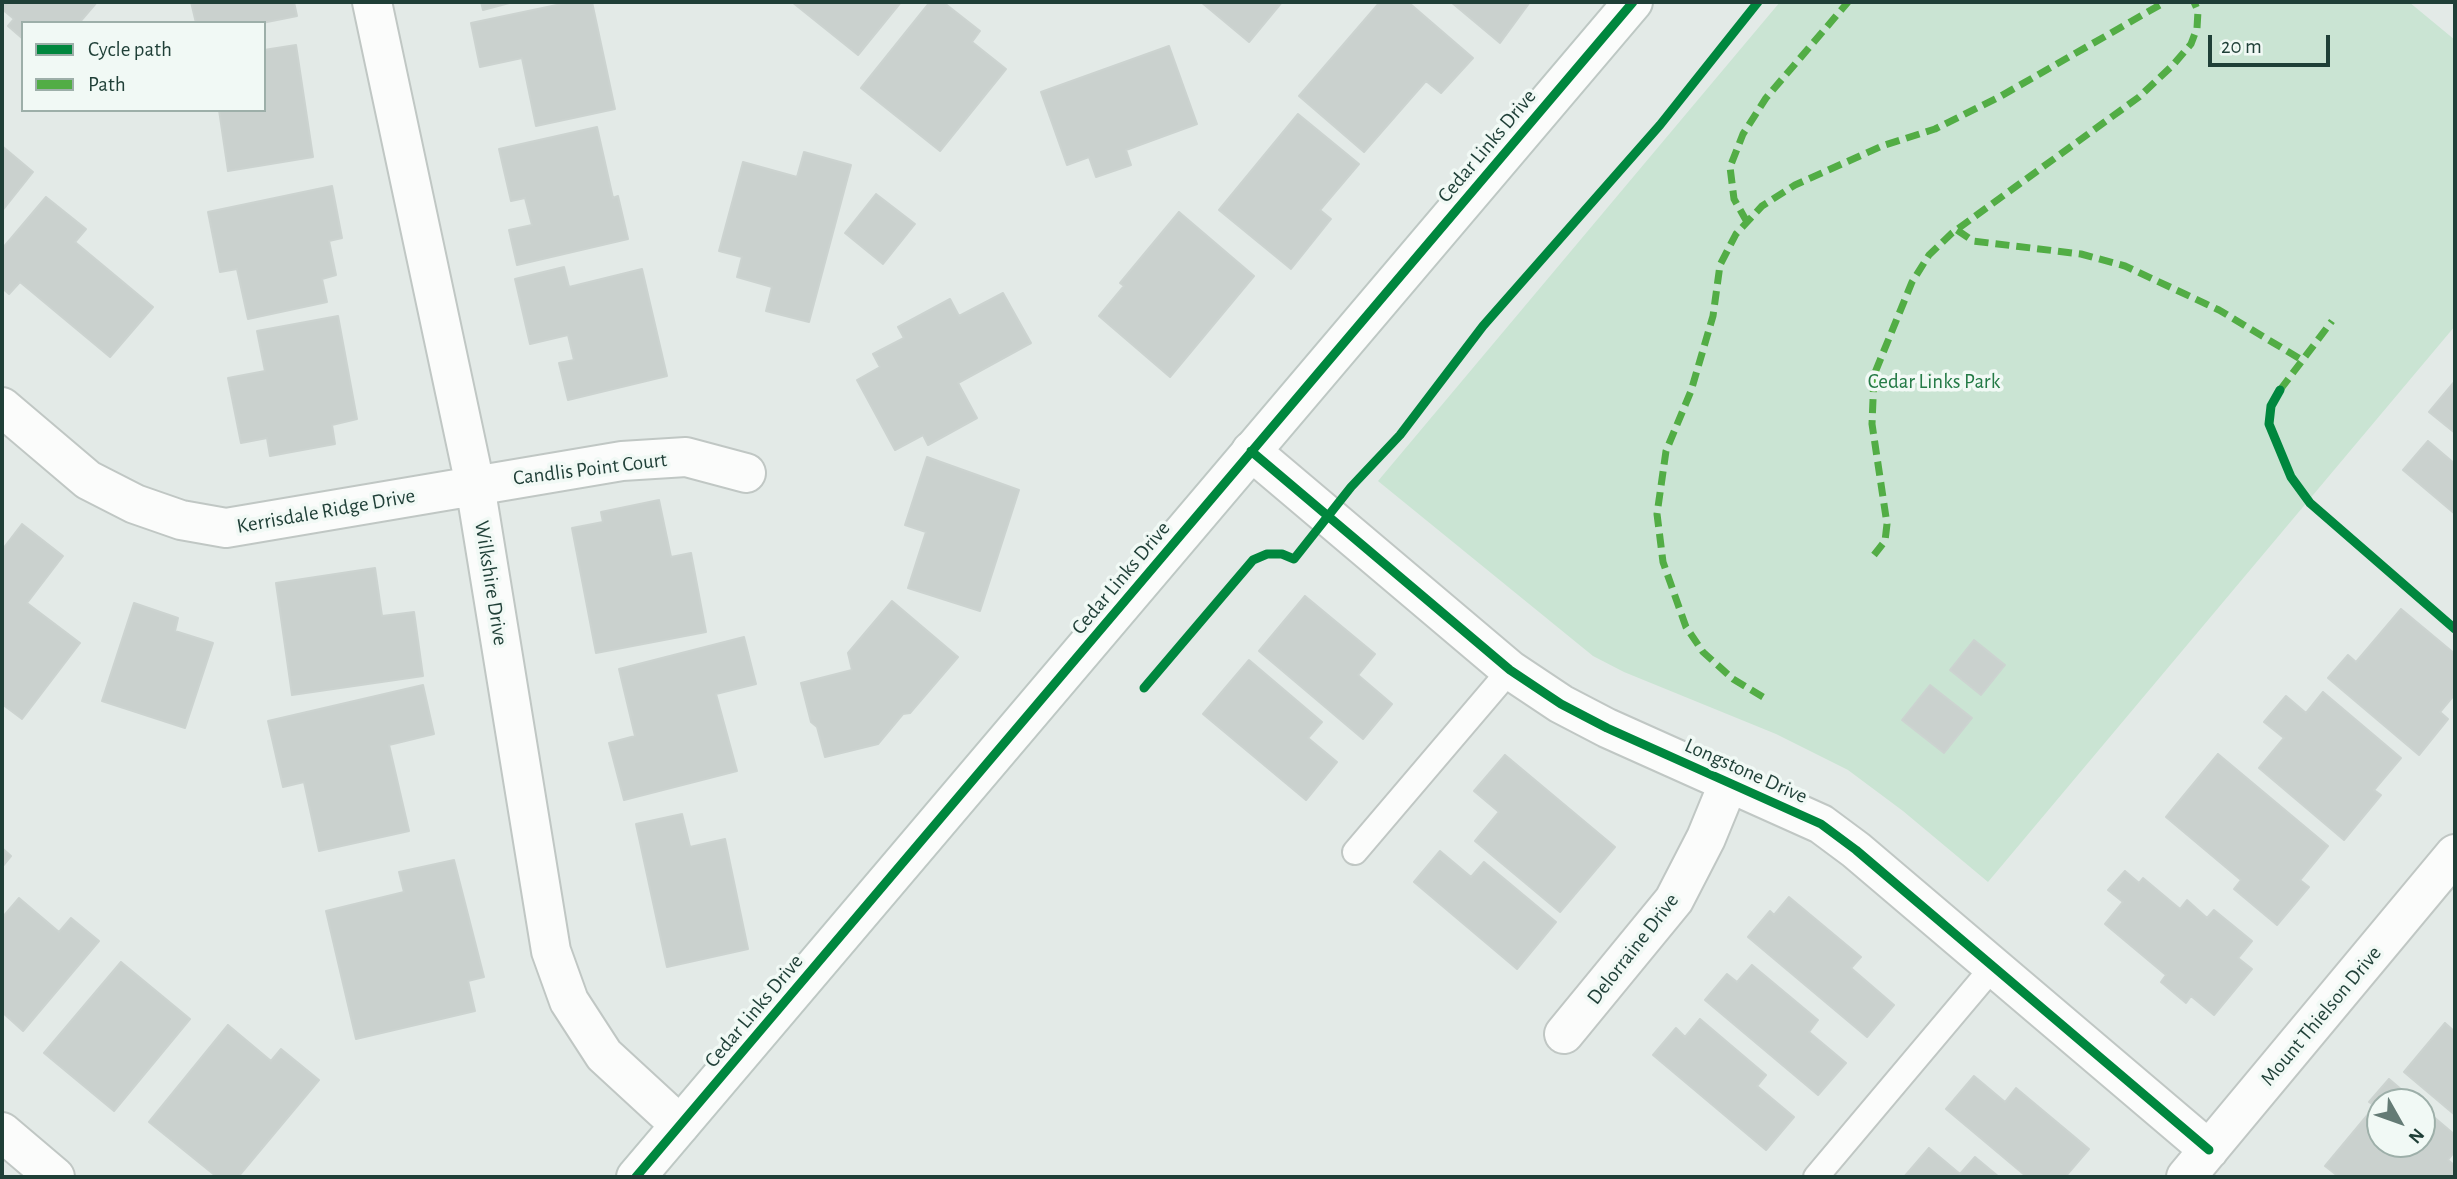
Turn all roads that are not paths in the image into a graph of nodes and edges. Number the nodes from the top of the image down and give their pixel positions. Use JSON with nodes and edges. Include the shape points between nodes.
{"nodes":[{"id":1,"x":372,"y":2,"type":"edge"},
{"id":2,"x":1633,"y":2,"type":"edge"},
{"id":3,"x":2,"y":407,"type":"edge"},
{"id":4,"x":1251,"y":451,"type":"junction"},
{"id":5,"x":746,"y":473,"type":"dead end"},
{"id":6,"x":475,"y":485,"type":"junction"},
{"id":7,"x":1510,"y":670,"type":"junction"},
{"id":8,"x":1729,"y":782,"type":"junction"},
{"id":9,"x":1355,"y":852,"type":"dead end"},
{"id":10,"x":2455,"y":854,"type":"edge"},
{"id":11,"x":1993,"y":967,"type":"junction"},
{"id":12,"x":1564,"y":1034,"type":"dead end"},
{"id":13,"x":680,"y":1125,"type":"junction"},
{"id":14,"x":2,"y":1132,"type":"edge"},
{"id":15,"x":2197,"y":1164,"type":"edge"},
{"id":16,"x":55,"y":1177,"type":"edge"},
{"id":17,"x":636,"y":1177,"type":"edge"},
{"id":18,"x":1815,"y":1177,"type":"edge"}],
"edges":[{"from":1,"to":6,"type":"street","name":"Wilkshire Drive"},
{"from":2,"to":4,"type":"street","name":"Cedar Links Drive"},
{"from":3,"to":6,"type":"street","name":"Kerrisdale Ridge Drive","via":[[88,480],[146,508],[226,528]]},
{"from":4,"to":7,"type":"street","name":"Longstone Drive"},
{"from":4,"to":13,"type":"street","name":"Cedar Links Drive"},
{"from":5,"to":6,"type":"street","name":"Candlis Point Court","via":[[686,457],[622,461]]},
{"from":6,"to":13,"type":"street","name":"Wilkshire Drive","via":[[551,951],[569,1001],[604,1055]]},
{"from":7,"to":8,"type":"street","name":"Longstone Drive","via":[[1607,728]]},
{"from":7,"to":9,"type":"lane"},
{"from":8,"to":11,"type":"street","name":"Longstone Drive","via":[[1821,824]]},
{"from":8,"to":12,"type":"street","name":"Delorraine Drive","via":[[1674,900]]},
{"from":10,"to":15,"type":"street","name":"Mount Thielson Drive"},
{"from":11,"to":15,"type":"street","name":"Longstone Drive"},
{"from":11,"to":18,"type":"lane"},
{"from":13,"to":17,"type":"street","name":"Cedar Links Drive"},
{"from":14,"to":16,"type":"street"}]}
